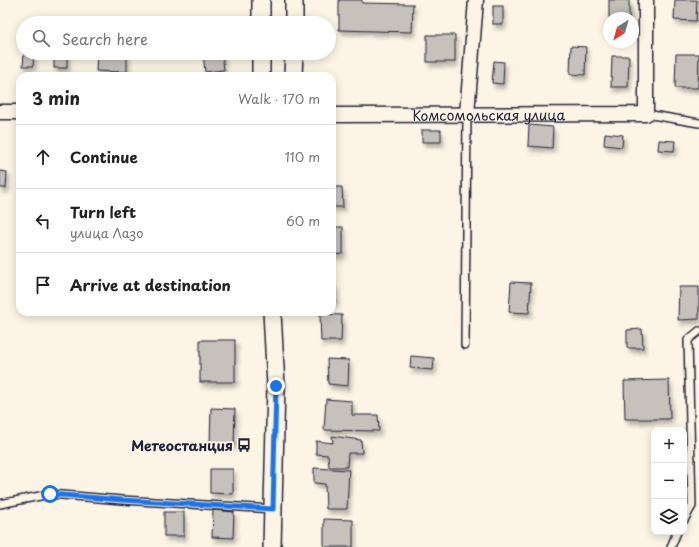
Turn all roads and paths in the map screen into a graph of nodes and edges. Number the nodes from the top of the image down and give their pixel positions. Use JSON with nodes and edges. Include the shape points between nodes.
{"nodes":[{"id":1,"x":262,"y":0,"type":"edge"},
{"id":2,"x":294,"y":0,"type":"edge"},
{"id":3,"x":476,"y":0,"type":"edge"},
{"id":4,"x":646,"y":0,"type":"edge"},
{"id":5,"x":261,"y":16,"type":"edge"},
{"id":6,"x":294,"y":16,"type":"edge"},
{"id":7,"x":261,"y":60,"type":"edge"},
{"id":8,"x":294,"y":60,"type":"edge"},
{"id":9,"x":261,"y":72,"type":"edge"},
{"id":10,"x":293,"y":72,"type":"edge"},
{"id":11,"x":0,"y":112,"type":"edge"},
{"id":12,"x":16,"y":112,"type":"edge"},
{"id":13,"x":467,"y":114,"type":"junction"},
{"id":14,"x":646,"y":114,"type":"junction"},
{"id":15,"x":336,"y":115,"type":"edge"},
{"id":16,"x":699,"y":123,"type":"edge"},
{"id":17,"x":272,"y":316,"type":"edge"},
{"id":18,"x":281,"y":316,"type":"edge"},
{"id":19,"x":699,"y":331,"type":"edge"},
{"id":20,"x":465,"y":345,"type":"dead end"},
{"id":21,"x":276,"y":386,"type":"junction"},
{"id":22,"x":0,"y":504,"type":"edge"},
{"id":23,"x":273,"y":509,"type":"junction"},
{"id":24,"x":687,"y":515,"type":"edge"},
{"id":25,"x":676,"y":535,"type":"edge"},
{"id":26,"x":272,"y":547,"type":"edge"},
{"id":27,"x":671,"y":547,"type":"edge"}],
"edges":[{"from":1,"to":5,"type":"street"},
{"from":2,"to":6,"type":"street"},
{"from":3,"to":13,"type":"street"},
{"from":4,"to":14,"type":"street"},
{"from":7,"to":9,"type":"street"},
{"from":8,"to":10,"type":"street"},
{"from":11,"to":12,"type":"street"},
{"from":13,"to":14,"type":"street","name":"Комсомольская улица"},
{"from":13,"to":15,"type":"street","name":"Комсомольская улица"},
{"from":13,"to":20,"type":"lane"},
{"from":14,"to":16,"type":"lane"},
{"from":17,"to":21,"type":"street"},
{"from":18,"to":21,"type":"street"},
{"from":19,"to":24,"type":"lane","via":[[688,340],[692,506]]},
{"from":21,"to":23,"type":"street"},
{"from":22,"to":23,"type":"lane","via":[[50,494]]},
{"from":23,"to":26,"type":"street"},
{"from":25,"to":27,"type":"lane"}]}
